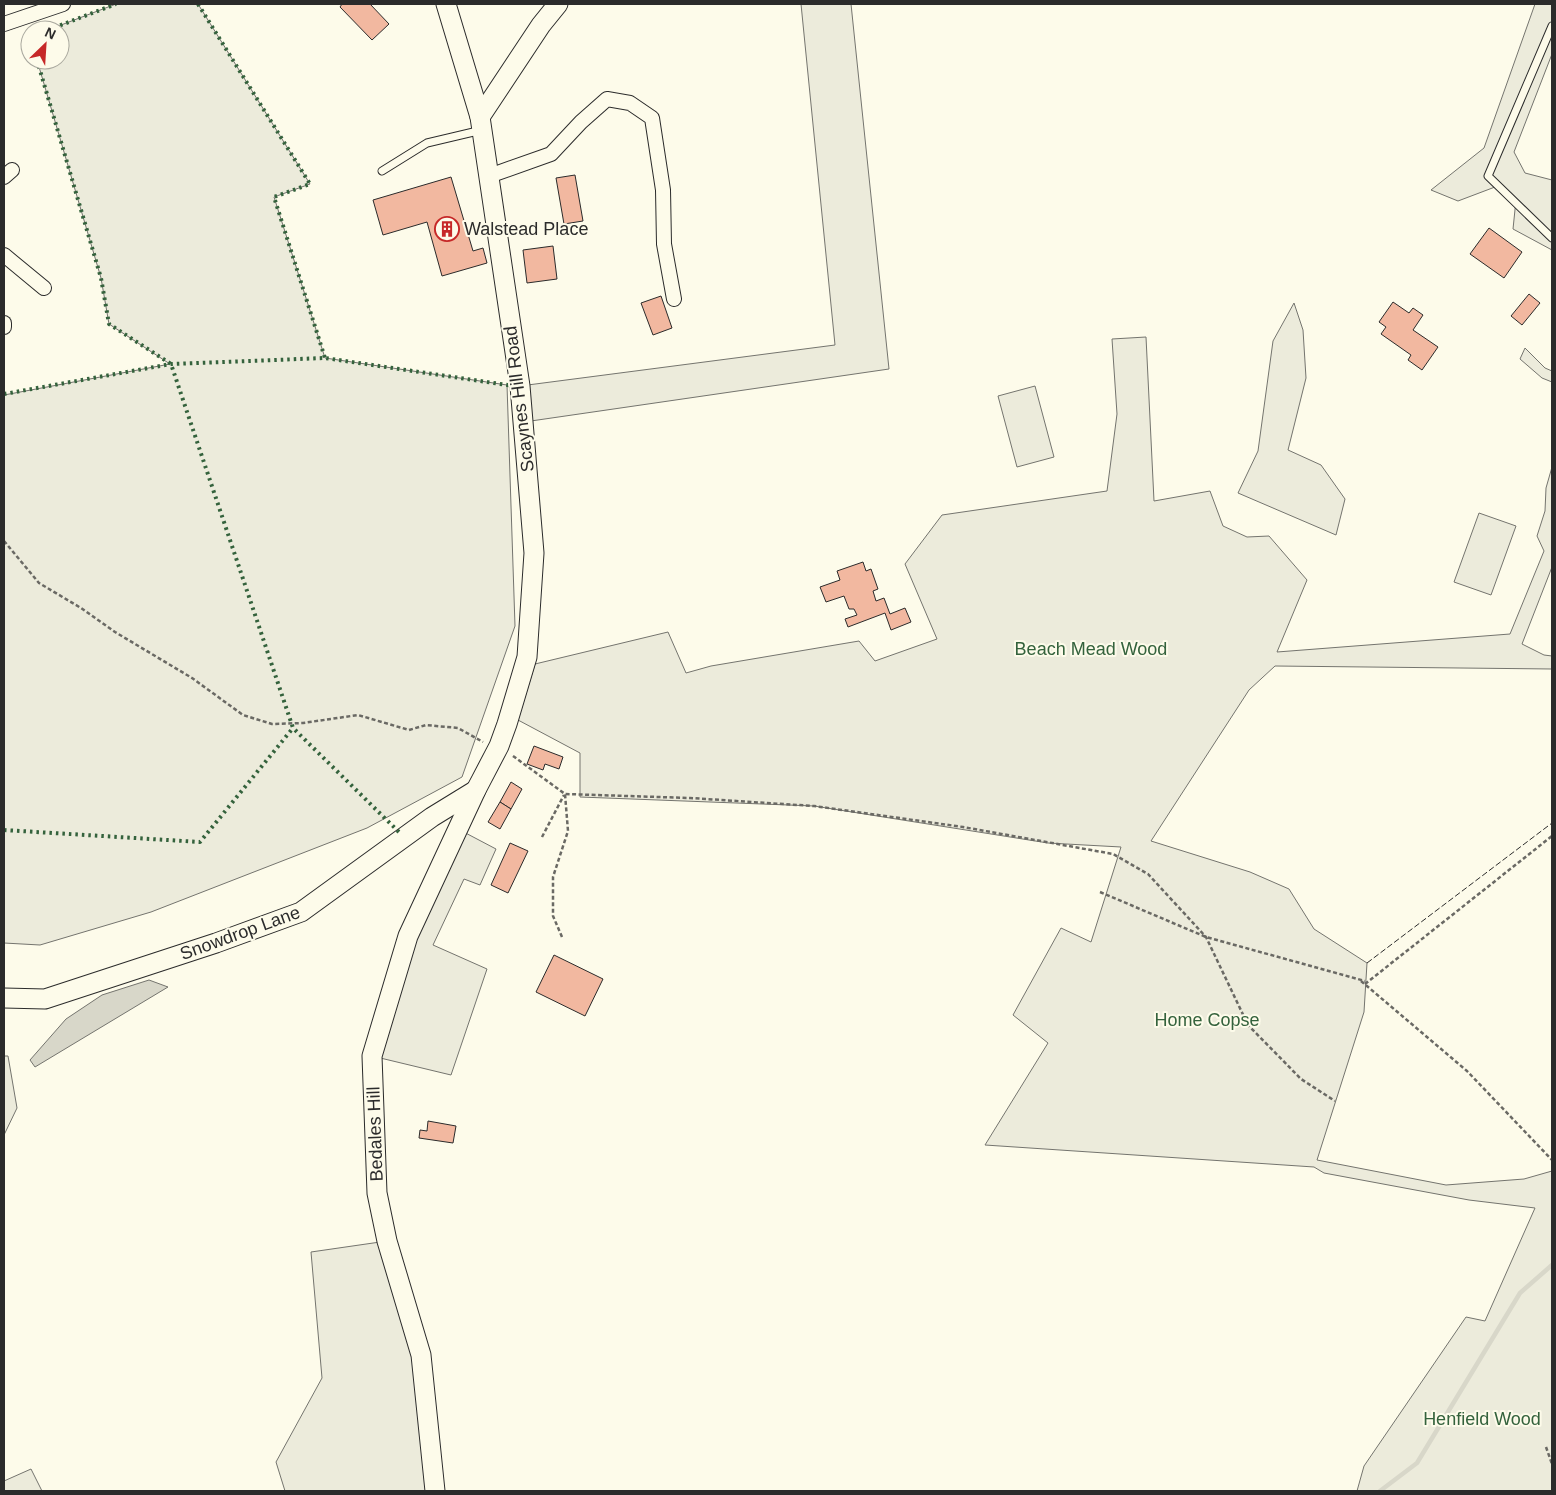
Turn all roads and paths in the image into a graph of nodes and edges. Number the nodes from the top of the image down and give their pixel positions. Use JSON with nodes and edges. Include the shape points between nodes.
{"nodes":[{"id":1,"x":63,"y":4,"type":"edge"},
{"id":2,"x":446,"y":4,"type":"edge"},
{"id":3,"x":558,"y":4,"type":"edge"},
{"id":4,"x":37,"y":8,"type":"edge"},
{"id":5,"x":4,"y":24,"type":"edge"},
{"id":6,"x":1552,"y":26,"type":"edge"},
{"id":7,"x":481,"y":124,"type":"junction"},
{"id":8,"x":382,"y":171,"type":"dead end"},
{"id":9,"x":489,"y":176,"type":"junction"},
{"id":10,"x":1552,"y":238,"type":"edge"},
{"id":11,"x":4,"y":255,"type":"edge"},
{"id":12,"x":44,"y":288,"type":"dead end"},
{"id":13,"x":674,"y":299,"type":"dead end"},
{"id":14,"x":4,"y":323,"type":"edge"},
{"id":15,"x":4,"y":327,"type":"edge"},
{"id":16,"x":4,"y":541,"type":"edge"},
{"id":17,"x":498,"y":748,"type":"junction"},
{"id":18,"x":476,"y":790,"type":"junction"},
{"id":19,"x":565,"y":794,"type":"junction"},
{"id":20,"x":1552,"y":836,"type":"edge"},
{"id":21,"x":542,"y":837,"type":"dead end"},
{"id":22,"x":1100,"y":892,"type":"dead end"},
{"id":23,"x":562,"y":937,"type":"dead end"},
{"id":24,"x":1206,"y":937,"type":"junction"},
{"id":25,"x":1365,"y":983,"type":"junction"},
{"id":26,"x":4,"y":998,"type":"edge"},
{"id":27,"x":1335,"y":1101,"type":"dead end"},
{"id":28,"x":1552,"y":1160,"type":"edge"},
{"id":29,"x":1546,"y":1447,"type":"dead end"},
{"id":30,"x":1552,"y":1464,"type":"edge"},
{"id":31,"x":435,"y":1491,"type":"edge"}],
"edges":[{"from":1,"to":4,"type":"street"},
{"from":2,"to":7,"type":"main road","name":"Scaynes Hill Road"},
{"from":3,"to":7,"type":"main road","via":[[541,25]]},
{"from":4,"to":5,"type":"street"},
{"from":6,"to":10,"type":"lane","via":[[1488,176]]},
{"from":7,"to":8,"type":"lane","via":[[427,143]]},
{"from":7,"to":9,"type":"main road","name":"Scaynes Hill Road"},
{"from":9,"to":13,"type":"street","via":[[551,154],[607,99],[630,103],[652,118],[663,190],[664,244]]},
{"from":9,"to":17,"type":"main road","name":"Scaynes Hill Road","via":[[520,386],[534,553],[527,657]]},
{"from":11,"to":12,"type":"street"},
{"from":14,"to":15,"type":"street"},
{"from":16,"to":17,"type":"path","via":[[39,583],[192,678],[243,715],[272,724],[358,715],[410,730],[426,725],[458,728]]},
{"from":17,"to":18,"type":"main road","name":"Scaynes Hill Road"},
{"from":17,"to":19,"type":"path"},
{"from":18,"to":26,"type":"main road","name":"Snowdrop Lane","via":[[432,817],[301,912],[45,999]]},
{"from":18,"to":31,"type":"main road","name":"Bedales Hill","via":[[408,936],[372,1056],[377,1193],[421,1355]]},
{"from":19,"to":21,"type":"path"},
{"from":19,"to":23,"type":"path","via":[[568,831],[553,877],[553,916]]},
{"from":19,"to":24,"type":"path","via":[[814,806],[963,826],[1113,854],[1148,874]]},
{"from":20,"to":25,"type":"path"},
{"from":22,"to":24,"type":"path"},
{"from":24,"to":25,"type":"path"},
{"from":24,"to":27,"type":"path","via":[[1248,1025],[1301,1079]]},
{"from":25,"to":28,"type":"path","via":[[1467,1071]]},
{"from":29,"to":30,"type":"path"}]}
